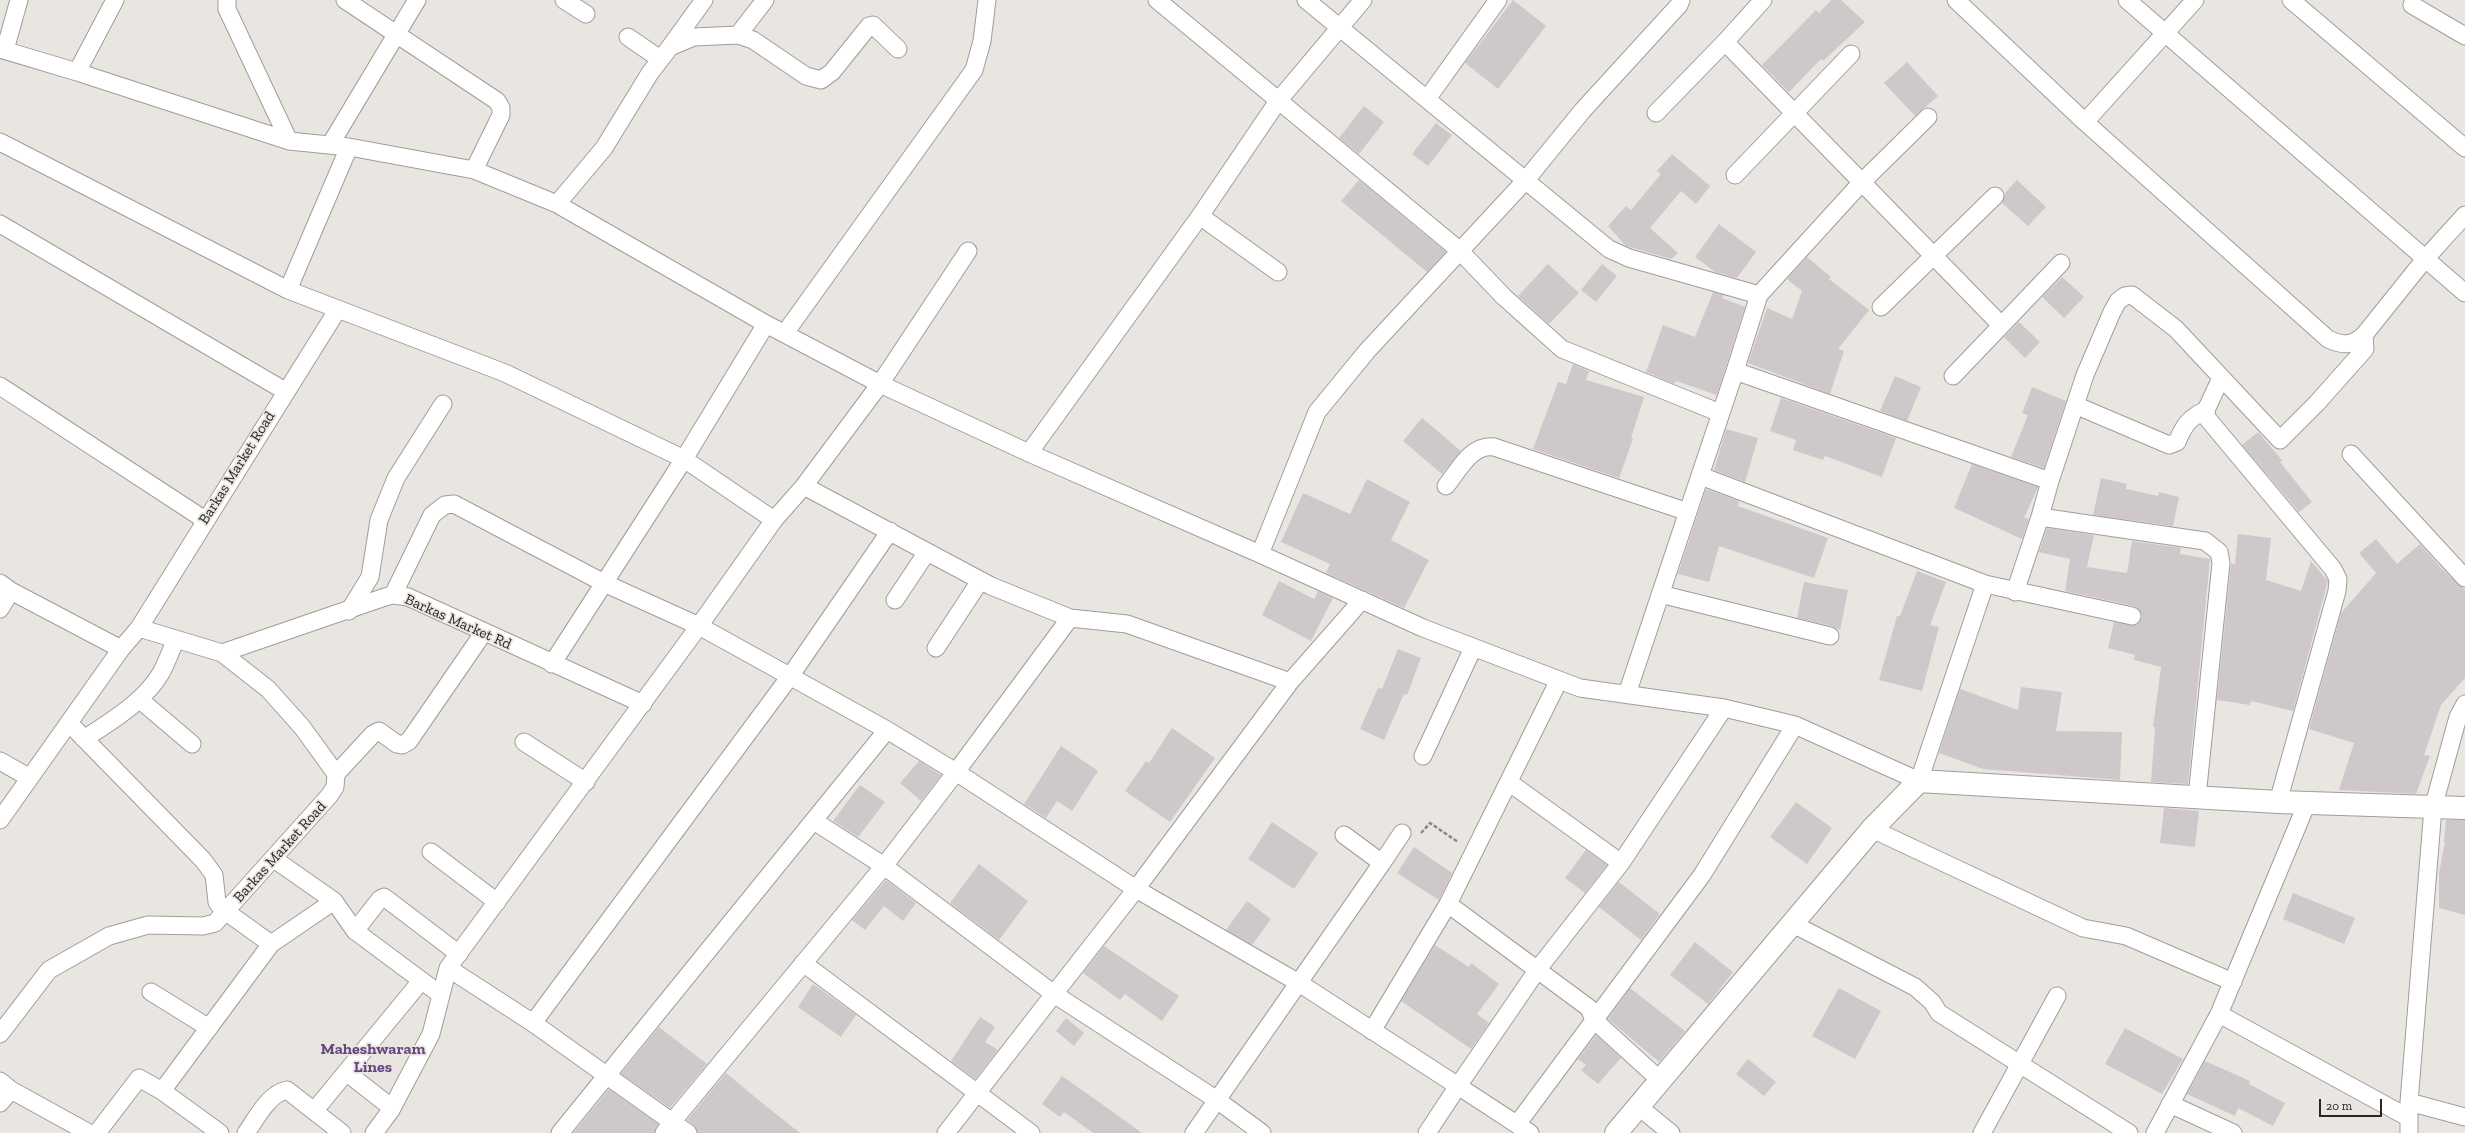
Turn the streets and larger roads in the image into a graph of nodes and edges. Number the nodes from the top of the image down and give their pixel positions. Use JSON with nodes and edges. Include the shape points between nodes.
{"nodes":[{"id":1,"x":19,"y":0,"type":"edge"},
{"id":2,"x":115,"y":0,"type":"edge"},
{"id":3,"x":227,"y":0,"type":"edge"},
{"id":4,"x":345,"y":0,"type":"edge"},
{"id":5,"x":417,"y":0,"type":"edge"},
{"id":6,"x":564,"y":0,"type":"edge"},
{"id":7,"x":704,"y":0,"type":"edge"},
{"id":8,"x":765,"y":0,"type":"edge"},
{"id":9,"x":987,"y":0,"type":"edge"},
{"id":10,"x":1157,"y":0,"type":"edge"},
{"id":11,"x":1306,"y":0,"type":"edge"},
{"id":12,"x":1363,"y":0,"type":"edge"},
{"id":13,"x":1498,"y":0,"type":"edge"},
{"id":14,"x":1681,"y":0,"type":"edge"},
{"id":15,"x":1763,"y":0,"type":"edge"},
{"id":16,"x":1956,"y":0,"type":"edge"},
{"id":17,"x":2127,"y":0,"type":"edge"},
{"id":18,"x":2195,"y":0,"type":"edge"},
{"id":19,"x":2291,"y":0,"type":"edge"},
{"id":20,"x":2412,"y":5,"type":"dead end"},
{"id":21,"x":586,"y":14,"type":"dead end"},
{"id":22,"x":1339,"y":28,"type":"junction"},
{"id":23,"x":396,"y":34,"type":"junction"},
{"id":24,"x":2164,"y":34,"type":"junction"},
{"id":25,"x":738,"y":35,"type":"junction"},
{"id":26,"x":2465,"y":36,"type":"edge"},
{"id":27,"x":628,"y":38,"type":"dead end"},
{"id":28,"x":1725,"y":42,"type":"junction"},
{"id":29,"x":898,"y":49,"type":"dead end"},
{"id":30,"x":2,"y":50,"type":"edge"},
{"id":31,"x":665,"y":53,"type":"junction"},
{"id":32,"x":1851,"y":54,"type":"dead end"},
{"id":33,"x":77,"y":72,"type":"junction"},
{"id":34,"x":1427,"y":99,"type":"junction"},
{"id":35,"x":1278,"y":101,"type":"junction"},
{"id":36,"x":1794,"y":112,"type":"junction"},
{"id":37,"x":1656,"y":113,"type":"dead end"},
{"id":38,"x":1928,"y":117,"type":"dead end"},
{"id":39,"x":2085,"y":122,"type":"junction"},
{"id":40,"x":289,"y":141,"type":"junction"},
{"id":41,"x":0,"y":142,"type":"edge"},
{"id":42,"x":330,"y":145,"type":"junction"},
{"id":43,"x":349,"y":147,"type":"junction"},
{"id":44,"x":2465,"y":148,"type":"edge"},
{"id":45,"x":474,"y":170,"type":"junction"},
{"id":46,"x":1735,"y":175,"type":"dead end"},
{"id":47,"x":1525,"y":181,"type":"junction"},
{"id":48,"x":1862,"y":182,"type":"junction"},
{"id":49,"x":1995,"y":196,"type":"dead end"},
{"id":50,"x":557,"y":204,"type":"junction"},
{"id":51,"x":2465,"y":215,"type":"edge"},
{"id":52,"x":1200,"y":216,"type":"junction"},
{"id":53,"x":0,"y":224,"type":"edge"},
{"id":54,"x":1459,"y":250,"type":"junction"},
{"id":55,"x":968,"y":251,"type":"dead end"},
{"id":56,"x":1934,"y":256,"type":"junction"},
{"id":57,"x":2425,"y":259,"type":"junction"},
{"id":58,"x":2061,"y":263,"type":"dead end"},
{"id":59,"x":1278,"y":272,"type":"dead end"},
{"id":60,"x":288,"y":290,"type":"junction"},
{"id":61,"x":2465,"y":293,"type":"edge"},
{"id":62,"x":1759,"y":295,"type":"junction"},
{"id":63,"x":1881,"y":307,"type":"dead end"},
{"id":64,"x":338,"y":309,"type":"junction"},
{"id":65,"x":766,"y":324,"type":"junction"},
{"id":66,"x":2001,"y":325,"type":"junction"},
{"id":67,"x":785,"y":332,"type":"junction"},
{"id":68,"x":2364,"y":335,"type":"junction"},
{"id":69,"x":1734,"y":371,"type":"junction"},
{"id":70,"x":1953,"y":376,"type":"dead end"},
{"id":71,"x":2221,"y":378,"type":"junction"},
{"id":72,"x":880,"y":384,"type":"junction"},
{"id":73,"x":0,"y":386,"type":"edge"},
{"id":74,"x":285,"y":391,"type":"junction"},
{"id":75,"x":443,"y":404,"type":"dead end"},
{"id":76,"x":2075,"y":405,"type":"junction"},
{"id":77,"x":2206,"y":410,"type":"junction"},
{"id":78,"x":1720,"y":413,"type":"junction"},
{"id":79,"x":1029,"y":453,"type":"junction"},
{"id":80,"x":2351,"y":454,"type":"dead end"},
{"id":81,"x":684,"y":459,"type":"junction"},
{"id":82,"x":1701,"y":476,"type":"junction"},
{"id":83,"x":2050,"y":481,"type":"junction"},
{"id":84,"x":804,"y":486,"type":"junction"},
{"id":85,"x":1446,"y":486,"type":"dead end"},
{"id":86,"x":1688,"y":512,"type":"junction"},
{"id":87,"x":2040,"y":517,"type":"junction"},
{"id":88,"x":205,"y":520,"type":"junction"},
{"id":89,"x":774,"y":520,"type":"junction"},
{"id":90,"x":890,"y":531,"type":"junction"},
{"id":91,"x":927,"y":552,"type":"junction"},
{"id":92,"x":1260,"y":554,"type":"junction"},
{"id":93,"x":2465,"y":578,"type":"edge"},
{"id":94,"x":980,"y":581,"type":"junction"},
{"id":95,"x":604,"y":583,"type":"junction"},
{"id":96,"x":1985,"y":584,"type":"junction"},
{"id":97,"x":6,"y":587,"type":"edge"},
{"id":98,"x":2015,"y":592,"type":"junction"},
{"id":99,"x":1660,"y":594,"type":"junction"},
{"id":100,"x":394,"y":595,"type":"junction"},
{"id":101,"x":895,"y":600,"type":"dead end"},
{"id":102,"x":1362,"y":600,"type":"junction"},
{"id":103,"x":0,"y":609,"type":"edge"},
{"id":104,"x":349,"y":612,"type":"junction"},
{"id":105,"x":2132,"y":616,"type":"dead end"},
{"id":106,"x":1070,"y":618,"type":"junction"},
{"id":107,"x":699,"y":626,"type":"junction"},
{"id":108,"x":139,"y":628,"type":"junction"},
{"id":109,"x":484,"y":632,"type":"junction"},
{"id":110,"x":1830,"y":636,"type":"dead end"},
{"id":111,"x":176,"y":639,"type":"junction"},
{"id":112,"x":936,"y":648,"type":"dead end"},
{"id":113,"x":1474,"y":648,"type":"junction"},
{"id":114,"x":121,"y":649,"type":"junction"},
{"id":115,"x":222,"y":653,"type":"junction"},
{"id":116,"x":552,"y":664,"type":"junction"},
{"id":117,"x":791,"y":675,"type":"junction"},
{"id":118,"x":1559,"y":680,"type":"junction"},
{"id":119,"x":1290,"y":682,"type":"junction"},
{"id":120,"x":1627,"y":694,"type":"junction"},
{"id":121,"x":139,"y":699,"type":"junction"},
{"id":122,"x":643,"y":704,"type":"junction"},
{"id":123,"x":2465,"y":704,"type":"edge"},
{"id":124,"x":1724,"y":708,"type":"junction"},
{"id":125,"x":68,"y":723,"type":"junction"},
{"id":126,"x":1795,"y":725,"type":"junction"},
{"id":127,"x":887,"y":730,"type":"junction"},
{"id":128,"x":84,"y":739,"type":"junction"},
{"id":129,"x":524,"y":742,"type":"dead end"},
{"id":130,"x":192,"y":744,"type":"dead end"},
{"id":131,"x":1423,"y":756,"type":"dead end"},
{"id":132,"x":0,"y":761,"type":"edge"},
{"id":133,"x":956,"y":772,"type":"junction"},
{"id":134,"x":336,"y":774,"type":"junction"},
{"id":135,"x":30,"y":778,"type":"junction"},
{"id":136,"x":1919,"y":781,"type":"junction"},
{"id":137,"x":586,"y":782,"type":"junction"},
{"id":138,"x":1510,"y":783,"type":"junction"},
{"id":139,"x":2197,"y":797,"type":"junction"},
{"id":140,"x":2278,"y":802,"type":"junction"},
{"id":141,"x":2307,"y":803,"type":"junction"},
{"id":142,"x":2433,"y":808,"type":"junction"},
{"id":143,"x":2465,"y":808,"type":"edge"},
{"id":144,"x":0,"y":820,"type":"edge"},
{"id":145,"x":814,"y":821,"type":"junction"},
{"id":146,"x":1872,"y":828,"type":"junction"},
{"id":147,"x":1344,"y":834,"type":"dead end"},
{"id":148,"x":1402,"y":834,"type":"road end"},
{"id":149,"x":431,"y":852,"type":"dead end"},
{"id":150,"x":274,"y":859,"type":"junction"},
{"id":151,"x":1382,"y":863,"type":"junction"},
{"id":152,"x":1621,"y":863,"type":"junction"},
{"id":153,"x":884,"y":866,"type":"junction"},
{"id":154,"x":1136,"y":889,"type":"junction"},
{"id":155,"x":334,"y":901,"type":"junction"},
{"id":156,"x":497,"y":902,"type":"junction"},
{"id":157,"x":1448,"y":904,"type":"junction"},
{"id":158,"x":226,"y":912,"type":"junction"},
{"id":159,"x":1793,"y":924,"type":"junction"},
{"id":160,"x":355,"y":931,"type":"junction"},
{"id":161,"x":271,"y":944,"type":"junction"},
{"id":162,"x":459,"y":954,"type":"junction"},
{"id":163,"x":803,"y":964,"type":"junction"},
{"id":164,"x":448,"y":968,"type":"junction"},
{"id":165,"x":1538,"y":969,"type":"junction"},
{"id":166,"x":421,"y":980,"type":"junction"},
{"id":167,"x":2234,"y":982,"type":"junction"},
{"id":168,"x":1300,"y":983,"type":"junction"},
{"id":169,"x":151,"y":992,"type":"dead end"},
{"id":170,"x":1054,"y":994,"type":"junction"},
{"id":171,"x":441,"y":995,"type":"junction"},
{"id":172,"x":2057,"y":996,"type":"dead end"},
{"id":173,"x":2220,"y":1014,"type":"junction"},
{"id":174,"x":1594,"y":1020,"type":"junction"},
{"id":175,"x":533,"y":1023,"type":"junction"},
{"id":176,"x":209,"y":1028,"type":"junction"},
{"id":177,"x":1372,"y":1031,"type":"junction"},
{"id":178,"x":0,"y":1034,"type":"edge"},
{"id":179,"x":2019,"y":1062,"type":"junction"},
{"id":180,"x":346,"y":1072,"type":"junction"},
{"id":181,"x":605,"y":1076,"type":"junction"},
{"id":182,"x":1661,"y":1081,"type":"junction"},
{"id":183,"x":6,"y":1086,"type":"edge"},
{"id":184,"x":1458,"y":1086,"type":"junction"},
{"id":185,"x":162,"y":1091,"type":"junction"},
{"id":186,"x":976,"y":1093,"type":"junction"},
{"id":187,"x":1217,"y":1100,"type":"junction"},
{"id":188,"x":0,"y":1103,"type":"edge"},
{"id":189,"x":2170,"y":1104,"type":"junction"},
{"id":190,"x":1640,"y":1107,"type":"junction"},
{"id":191,"x":392,"y":1108,"type":"junction"},
{"id":192,"x":315,"y":1110,"type":"junction"},
{"id":193,"x":2409,"y":1117,"type":"edge"},
{"id":194,"x":2465,"y":1117,"type":"edge"},
{"id":195,"x":668,"y":1128,"type":"edge"},
{"id":196,"x":1524,"y":1128,"type":"edge"},
{"id":197,"x":89,"y":1133,"type":"edge"},
{"id":198,"x":98,"y":1133,"type":"edge"},
{"id":199,"x":220,"y":1133,"type":"edge"},
{"id":200,"x":246,"y":1133,"type":"edge"},
{"id":201,"x":342,"y":1133,"type":"edge"},
{"id":202,"x":374,"y":1133,"type":"edge"},
{"id":203,"x":560,"y":1133,"type":"edge"},
{"id":204,"x":688,"y":1133,"type":"edge"},
{"id":205,"x":946,"y":1133,"type":"edge"},
{"id":206,"x":1031,"y":1133,"type":"edge"},
{"id":207,"x":1194,"y":1133,"type":"edge"},
{"id":208,"x":1262,"y":1133,"type":"edge"},
{"id":209,"x":1427,"y":1133,"type":"edge"},
{"id":210,"x":1616,"y":1133,"type":"edge"},
{"id":211,"x":1671,"y":1133,"type":"edge"},
{"id":212,"x":1982,"y":1133,"type":"edge"},
{"id":213,"x":2129,"y":1133,"type":"edge"},
{"id":214,"x":2155,"y":1133,"type":"edge"},
{"id":215,"x":2233,"y":1133,"type":"edge"}],
"edges":[{"from":1,"to":30,"type":"street"},
{"from":2,"to":33,"type":"street"},
{"from":3,"to":40,"type":"street","via":[[227,9]]},
{"from":4,"to":23,"type":"street"},
{"from":5,"to":23,"type":"street"},
{"from":6,"to":21,"type":"street"},
{"from":7,"to":31,"type":"street"},
{"from":8,"to":25,"type":"street"},
{"from":9,"to":67,"type":"street","via":[[982,41],[974,70]]},
{"from":10,"to":35,"type":"street"},
{"from":11,"to":22,"type":"street"},
{"from":12,"to":22,"type":"street"},
{"from":13,"to":34,"type":"street"},
{"from":14,"to":47,"type":"street","via":[[1583,110]]},
{"from":15,"to":28,"type":"street"},
{"from":16,"to":39,"type":"street"},
{"from":17,"to":24,"type":"street"},
{"from":18,"to":24,"type":"street"},
{"from":19,"to":44,"type":"street"},
{"from":20,"to":26,"type":"street"},
{"from":22,"to":34,"type":"street"},
{"from":22,"to":35,"type":"street"},
{"from":23,"to":42,"type":"street"},
{"from":23,"to":45,"type":"street","via":[[497,102],[501,108],[501,116]]},
{"from":24,"to":39,"type":"street"},
{"from":24,"to":57,"type":"street"},
{"from":25,"to":29,"type":"street","via":[[753,40],[806,76],[821,80],[832,72],[869,26],[873,25]]},
{"from":25,"to":31,"type":"street","via":[[694,37]]},
{"from":27,"to":31,"type":"street"},
{"from":28,"to":36,"type":"street"},
{"from":28,"to":37,"type":"street"},
{"from":30,"to":33,"type":"street"},
{"from":31,"to":50,"type":"street","via":[[604,148]]},
{"from":32,"to":36,"type":"street"},
{"from":33,"to":40,"type":"street"},
{"from":34,"to":47,"type":"street"},
{"from":35,"to":52,"type":"street"},
{"from":35,"to":54,"type":"street"},
{"from":36,"to":46,"type":"street"},
{"from":36,"to":48,"type":"street"},
{"from":38,"to":48,"type":"street"},
{"from":39,"to":68,"type":"street","via":[[2328,339],[2341,345],[2356,342]]},
{"from":40,"to":42,"type":"street"},
{"from":41,"to":60,"type":"street"},
{"from":42,"to":43,"type":"street"},
{"from":43,"to":45,"type":"street"},
{"from":43,"to":60,"type":"street"},
{"from":45,"to":50,"type":"street"},
{"from":47,"to":54,"type":"street"},
{"from":47,"to":62,"type":"street","via":[[1609,249],[1629,258]]},
{"from":48,"to":56,"type":"street"},
{"from":48,"to":62,"type":"street"},
{"from":49,"to":56,"type":"street"},
{"from":50,"to":65,"type":"street"},
{"from":51,"to":57,"type":"street"},
{"from":52,"to":59,"type":"street"},
{"from":52,"to":79,"type":"street"},
{"from":53,"to":74,"type":"street"},
{"from":54,"to":78,"type":"street","via":[[1504,297],[1562,349]]},
{"from":54,"to":92,"type":"street","via":[[1367,351],[1317,412]]},
{"from":55,"to":72,"type":"street"},
{"from":56,"to":63,"type":"street"},
{"from":56,"to":66,"type":"street"},
{"from":57,"to":61,"type":"street"},
{"from":57,"to":68,"type":"street"},
{"from":58,"to":66,"type":"street"},
{"from":60,"to":64,"type":"street"},
{"from":62,"to":69,"type":"street"},
{"from":64,"to":74,"type":"street","name":"Barkas Market Road"},
{"from":64,"to":81,"type":"street","via":[[505,373]]},
{"from":65,"to":67,"type":"street"},
{"from":65,"to":81,"type":"street"},
{"from":66,"to":70,"type":"street"},
{"from":67,"to":72,"type":"street"},
{"from":68,"to":71,"type":"street","via":[[2365,349],[2280,440]]},
{"from":69,"to":78,"type":"street"},
{"from":69,"to":83,"type":"street"},
{"from":71,"to":76,"type":"street","via":[[2176,329],[2142,301],[2132,295],[2125,296],[2118,301],[2112,312]]},
{"from":71,"to":77,"type":"street"},
{"from":72,"to":79,"type":"street"},
{"from":72,"to":84,"type":"street"},
{"from":73,"to":88,"type":"street"},
{"from":74,"to":88,"type":"street","name":"Barkas Market Road"},
{"from":75,"to":104,"type":"street","via":[[396,478],[379,520],[370,577]]},
{"from":76,"to":77,"type":"street","via":[[2168,445],[2177,442],[2190,418]]},
{"from":76,"to":83,"type":"street"},
{"from":77,"to":140,"type":"street","via":[[2211,425],[2333,569],[2338,579]]},
{"from":78,"to":82,"type":"street"},
{"from":79,"to":92,"type":"street"},
{"from":80,"to":93,"type":"street"},
{"from":81,"to":89,"type":"street"},
{"from":81,"to":95,"type":"street"},
{"from":82,"to":86,"type":"street"},
{"from":82,"to":96,"type":"street"},
{"from":83,"to":87,"type":"street"},
{"from":84,"to":89,"type":"street"},
{"from":84,"to":90,"type":"street"},
{"from":85,"to":86,"type":"street","via":[[1475,450],[1484,445]]},
{"from":86,"to":99,"type":"street"},
{"from":87,"to":98,"type":"street"},
{"from":87,"to":139,"type":"street","via":[[2205,541],[2219,552],[2221,563]]},
{"from":88,"to":108,"type":"street","name":"Barkas Market Road"},
{"from":89,"to":107,"type":"street"},
{"from":90,"to":91,"type":"street"},
{"from":90,"to":117,"type":"street"},
{"from":91,"to":94,"type":"street"},
{"from":91,"to":101,"type":"street"},
{"from":92,"to":102,"type":"street"},
{"from":94,"to":106,"type":"street"},
{"from":94,"to":112,"type":"street"},
{"from":95,"to":100,"type":"street","via":[[454,504],[445,505],[432,515]]},
{"from":95,"to":107,"type":"street"},
{"from":95,"to":116,"type":"street"},
{"from":96,"to":98,"type":"street"},
{"from":96,"to":136,"type":"street"},
{"from":97,"to":103,"type":"street"},
{"from":97,"to":114,"type":"street"},
{"from":98,"to":105,"type":"street"},
{"from":99,"to":110,"type":"street"},
{"from":99,"to":120,"type":"street"},
{"from":100,"to":104,"type":"street","name":"Barkas Market Rd"},
{"from":100,"to":109,"type":"street","name":"Barkas Market Rd","via":[[408,597]]},
{"from":102,"to":113,"type":"street"},
{"from":102,"to":119,"type":"street"},
{"from":104,"to":115,"type":"street","name":"Barkas Market Rd"},
{"from":106,"to":119,"type":"street","via":[[1127,624]]},
{"from":106,"to":133,"type":"street"},
{"from":107,"to":117,"type":"street"},
{"from":107,"to":122,"type":"street"},
{"from":108,"to":111,"type":"street"},
{"from":108,"to":114,"type":"street","name":"Barkas Market Road"},
{"from":109,"to":116,"type":"street","name":"Barkas Market Rd"},
{"from":109,"to":134,"type":"street","via":[[409,740],[402,745],[379,732],[372,734]]},
{"from":111,"to":115,"type":"street"},
{"from":111,"to":121,"type":"street","via":[[161,674]]},
{"from":113,"to":118,"type":"street"},
{"from":113,"to":131,"type":"street"},
{"from":114,"to":125,"type":"street","name":"Barkas Market Road"},
{"from":115,"to":134,"type":"street","via":[[268,689],[302,728]]},
{"from":116,"to":122,"type":"street","name":"Barkas Market Rd"},
{"from":117,"to":127,"type":"street"},
{"from":117,"to":175,"type":"street"},
{"from":118,"to":120,"type":"street","via":[[1580,688]]},
{"from":118,"to":138,"type":"street"},
{"from":119,"to":154,"type":"street"},
{"from":120,"to":124,"type":"street"},
{"from":121,"to":128,"type":"street","via":[[117,718]]},
{"from":121,"to":130,"type":"street"},
{"from":122,"to":137,"type":"street"},
{"from":123,"to":142,"type":"street","via":[[2458,717]]},
{"from":124,"to":126,"type":"street"},
{"from":124,"to":152,"type":"street"},
{"from":125,"to":128,"type":"street"},
{"from":125,"to":135,"type":"street","name":"Barkas Market Road"},
{"from":126,"to":136,"type":"street"},
{"from":126,"to":174,"type":"street","via":[[1702,875]]},
{"from":127,"to":133,"type":"street"},
{"from":127,"to":145,"type":"street"},
{"from":128,"to":158,"type":"street","via":[[203,860],[214,875],[217,902]]},
{"from":129,"to":137,"type":"street"},
{"from":132,"to":135,"type":"street"},
{"from":133,"to":153,"type":"street"},
{"from":133,"to":154,"type":"street"},
{"from":134,"to":150,"type":"street","name":"Barkas Market Road","via":[[335,787],[330,796]]},
{"from":135,"to":144,"type":"street","name":"Barkas Market Road"},
{"from":136,"to":139,"type":"street"},
{"from":136,"to":146,"type":"street"},
{"from":137,"to":156,"type":"street"},
{"from":138,"to":152,"type":"street"},
{"from":138,"to":157,"type":"street"},
{"from":139,"to":140,"type":"street"},
{"from":140,"to":141,"type":"street"},
{"from":141,"to":142,"type":"street"},
{"from":141,"to":167,"type":"street"},
{"from":142,"to":143,"type":"street"},
{"from":142,"to":193,"type":"street"},
{"from":145,"to":153,"type":"street"},
{"from":145,"to":181,"type":"street"},
{"from":146,"to":159,"type":"street"},
{"from":146,"to":167,"type":"street","via":[[2083,928],[2126,936]]},
{"from":147,"to":151,"type":"street"},
{"from":148,"to":151,"type":"street"},
{"from":149,"to":156,"type":"street"},
{"from":150,"to":155,"type":"street"},
{"from":150,"to":158,"type":"street","name":"Barkas Market Road"},
{"from":151,"to":168,"type":"street"},
{"from":152,"to":165,"type":"street"},
{"from":153,"to":163,"type":"street"},
{"from":153,"to":170,"type":"street"},
{"from":154,"to":168,"type":"street"},
{"from":154,"to":170,"type":"street"},
{"from":155,"to":160,"type":"street"},
{"from":155,"to":161,"type":"street"},
{"from":156,"to":162,"type":"street"},
{"from":157,"to":165,"type":"street"},
{"from":157,"to":177,"type":"street"},
{"from":158,"to":161,"type":"street"},
{"from":158,"to":178,"type":"street","name":"Barkas Market Road","via":[[215,923],[203,926],[148,924],[109,936],[49,970]]},
{"from":159,"to":179,"type":"street","via":[[1915,987],[1932,1002],[1939,1013]]},
{"from":159,"to":182,"type":"street"},
{"from":160,"to":162,"type":"street","via":[[384,897]]},
{"from":160,"to":166,"type":"street"},
{"from":161,"to":176,"type":"street"},
{"from":162,"to":164,"type":"street"},
{"from":163,"to":186,"type":"street"},
{"from":163,"to":195,"type":"street"},
{"from":164,"to":171,"type":"street"},
{"from":164,"to":175,"type":"street"},
{"from":165,"to":174,"type":"street","via":[[1589,1008]]},
{"from":165,"to":184,"type":"street"},
{"from":166,"to":171,"type":"street"},
{"from":166,"to":180,"type":"street"},
{"from":167,"to":173,"type":"street"},
{"from":168,"to":177,"type":"street"},
{"from":168,"to":187,"type":"street"},
{"from":169,"to":176,"type":"street"},
{"from":170,"to":186,"type":"street"},
{"from":170,"to":187,"type":"street"},
{"from":171,"to":191,"type":"street","via":[[431,1034]]},
{"from":172,"to":179,"type":"street"},
{"from":173,"to":189,"type":"street"},
{"from":173,"to":193,"type":"street"},
{"from":174,"to":182,"type":"street"},
{"from":174,"to":196,"type":"street"},
{"from":175,"to":181,"type":"street"},
{"from":176,"to":185,"type":"street"},
{"from":177,"to":184,"type":"street"},
{"from":179,"to":212,"type":"street"},
{"from":179,"to":213,"type":"street"},
{"from":180,"to":191,"type":"street"},
{"from":180,"to":192,"type":"street"},
{"from":181,"to":195,"type":"street"},
{"from":181,"to":203,"type":"street"},
{"from":182,"to":190,"type":"street"},
{"from":183,"to":188,"type":"street"},
{"from":183,"to":197,"type":"street"},
{"from":184,"to":196,"type":"street"},
{"from":184,"to":209,"type":"street"},
{"from":185,"to":198,"type":"street","via":[[139,1078]]},
{"from":185,"to":199,"type":"street"},
{"from":186,"to":205,"type":"street"},
{"from":186,"to":206,"type":"street"},
{"from":187,"to":207,"type":"street"},
{"from":187,"to":208,"type":"street"},
{"from":189,"to":214,"type":"street"},
{"from":189,"to":215,"type":"street"},
{"from":190,"to":210,"type":"street"},
{"from":190,"to":211,"type":"street"},
{"from":191,"to":202,"type":"street"},
{"from":192,"to":200,"type":"street","via":[[287,1090],[280,1091],[273,1096]]},
{"from":192,"to":201,"type":"street"},
{"from":193,"to":194,"type":"street"},
{"from":195,"to":204,"type":"street"}]}
